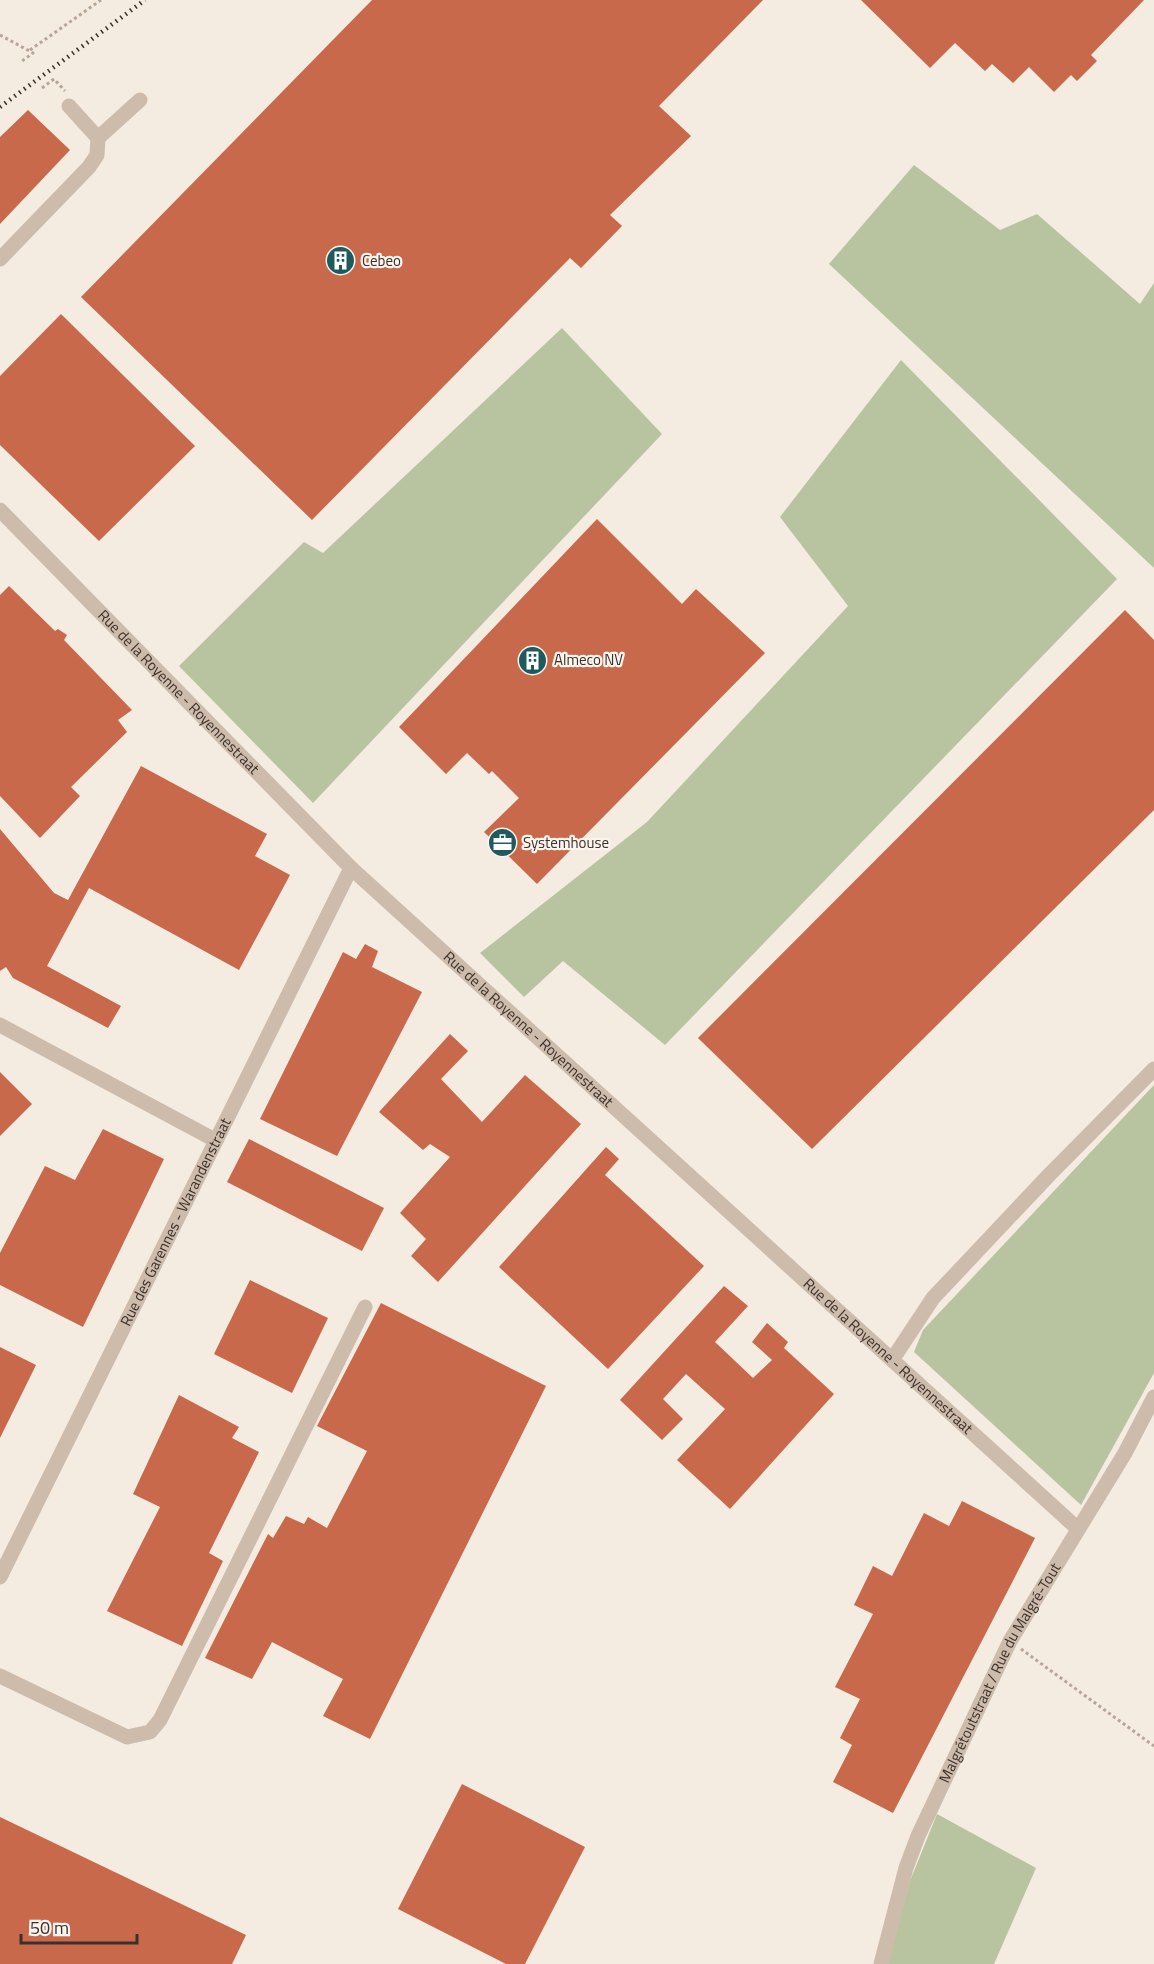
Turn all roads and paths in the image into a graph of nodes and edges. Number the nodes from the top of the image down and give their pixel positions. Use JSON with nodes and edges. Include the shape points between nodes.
{"nodes":[{"id":1,"x":101,"y":0,"type":"edge"},
{"id":2,"x":0,"y":35,"type":"edge"},
{"id":3,"x":30,"y":50,"type":"junction"},
{"id":4,"x":22,"y":61,"type":"dead end"},
{"id":5,"x":54,"y":79,"type":"dead end"},
{"id":6,"x":42,"y":88,"type":"dead end"},
{"id":7,"x":140,"y":100,"type":"dead end"},
{"id":8,"x":69,"y":106,"type":"dead end"},
{"id":9,"x":98,"y":138,"type":"junction"},
{"id":10,"x":0,"y":259,"type":"edge"},
{"id":11,"x":0,"y":510,"type":"edge"},
{"id":12,"x":351,"y":868,"type":"junction"},
{"id":13,"x":0,"y":1025,"type":"edge"},
{"id":14,"x":1154,"y":1070,"type":"edge"},
{"id":15,"x":215,"y":1140,"type":"junction"},
{"id":16,"x":365,"y":1307,"type":"dead end"},
{"id":17,"x":892,"y":1360,"type":"junction"},
{"id":18,"x":1154,"y":1397,"type":"edge"},
{"id":19,"x":1077,"y":1528,"type":"junction"},
{"id":20,"x":0,"y":1577,"type":"edge"},
{"id":21,"x":1010,"y":1641,"type":"junction"},
{"id":22,"x":0,"y":1676,"type":"edge"},
{"id":23,"x":1154,"y":1746,"type":"edge"},
{"id":24,"x":881,"y":1964,"type":"edge"}],
"edges":[{"from":1,"to":3,"type":"path"},
{"from":2,"to":3,"type":"path"},
{"from":3,"to":4,"type":"path","via":[[33,53]]},
{"from":5,"to":6,"type":"path"},
{"from":7,"to":9,"type":"lane"},
{"from":8,"to":9,"type":"lane"},
{"from":9,"to":10,"type":"lane","via":[[97,155],[89,167]]},
{"from":11,"to":12,"type":"lane","name":"Rue de la Royenne - Royennestraat"},
{"from":12,"to":15,"type":"lane","name":"Rue des Garennes - Warandenstraat"},
{"from":12,"to":17,"type":"lane","name":"Rue de la Royenne - Royennestraat"},
{"from":13,"to":15,"type":"lane"},
{"from":14,"to":17,"type":"lane","via":[[933,1298]]},
{"from":15,"to":20,"type":"lane","name":"Rue des Garennes - Warandenstraat"},
{"from":16,"to":22,"type":"lane","via":[[160,1720],[150,1732],[128,1737]]},
{"from":17,"to":19,"type":"lane","name":"Rue de la Royenne - Royennestraat"},
{"from":18,"to":19,"type":"lane","name":"Malgrétoutstraat / Rue du Malgré-Tout","via":[[1125,1453]]},
{"from":19,"to":21,"type":"lane","name":"Malgrétoutstraat / Rue du Malgré-Tout"},
{"from":21,"to":23,"type":"path"},
{"from":21,"to":24,"type":"lane","name":"Malgrétoutstraat / Rue du Malgré-Tout","via":[[918,1836]]}]}
